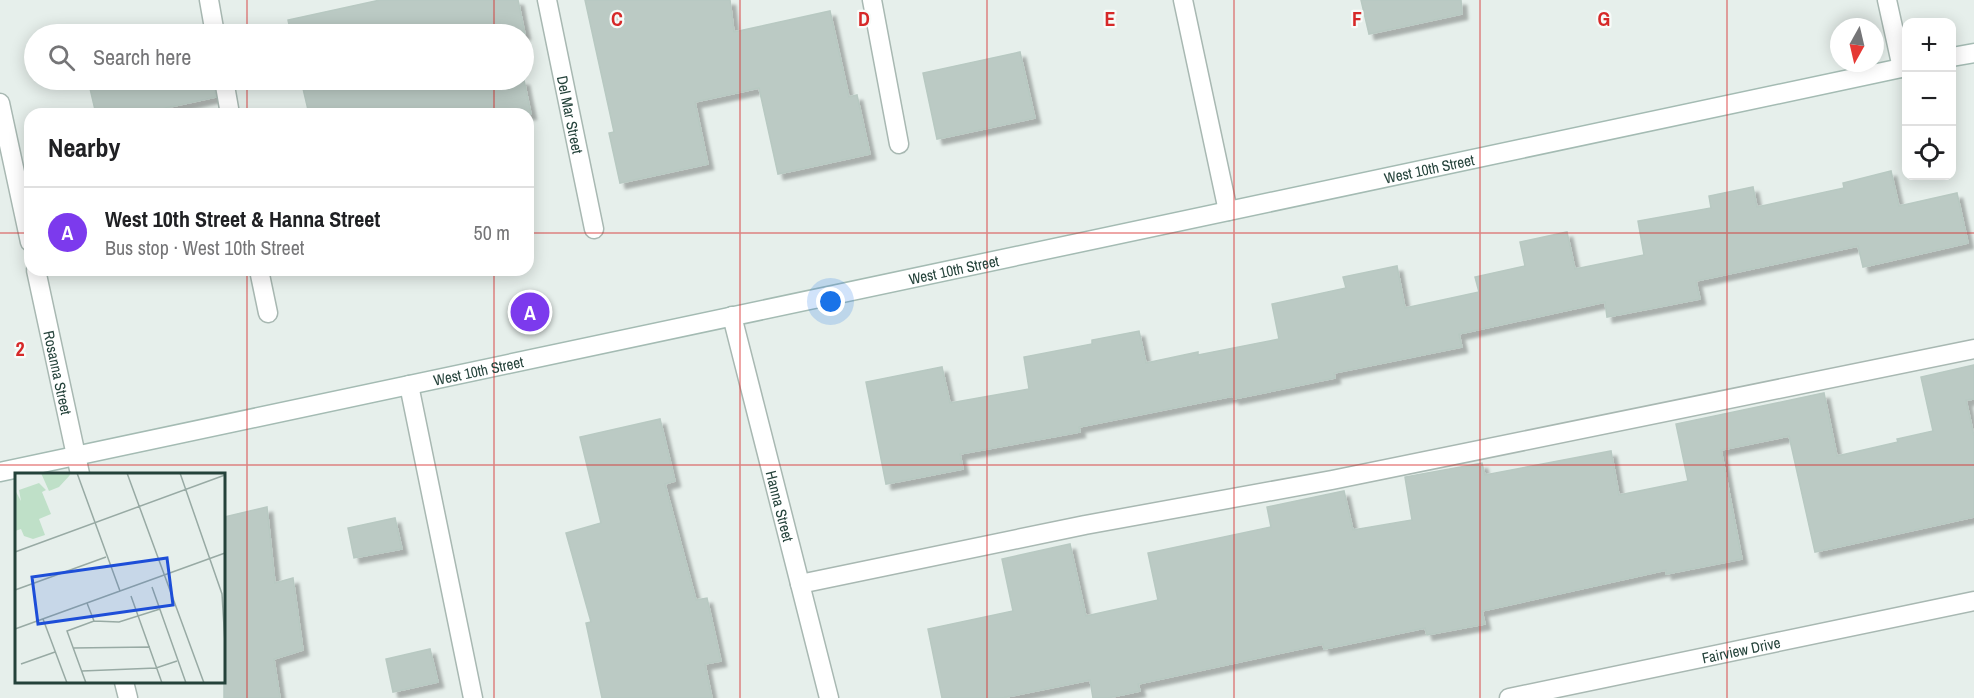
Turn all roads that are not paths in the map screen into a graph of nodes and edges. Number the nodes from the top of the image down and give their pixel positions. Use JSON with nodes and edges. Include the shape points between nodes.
{"nodes":[{"id":1,"x":209,"y":0,"type":"edge"},
{"id":2,"x":547,"y":0,"type":"edge"},
{"id":3,"x":872,"y":0,"type":"edge"},
{"id":4,"x":1182,"y":0,"type":"edge"},
{"id":5,"x":1887,"y":0,"type":"edge"},
{"id":6,"x":213,"y":24,"type":"edge"},
{"id":7,"x":1974,"y":52,"type":"edge"},
{"id":8,"x":1956,"y":56,"type":"edge"},
{"id":9,"x":1902,"y":59,"type":"edge"},
{"id":10,"x":1902,"y":67,"type":"edge"},
{"id":11,"x":226,"y":90,"type":"edge"},
{"id":12,"x":0,"y":103,"type":"edge"},
{"id":13,"x":229,"y":108,"type":"edge"},
{"id":14,"x":899,"y":144,"type":"dead end"},
{"id":15,"x":1228,"y":211,"type":"junction"},
{"id":16,"x":24,"y":214,"type":"edge"},
{"id":17,"x":594,"y":229,"type":"dead end"},
{"id":18,"x":37,"y":276,"type":"edge"},
{"id":19,"x":261,"y":276,"type":"edge"},
{"id":20,"x":268,"y":313,"type":"dead end"},
{"id":21,"x":732,"y":316,"type":"junction"},
{"id":22,"x":1974,"y":349,"type":"edge"},
{"id":23,"x":409,"y":385,"type":"junction"},
{"id":24,"x":76,"y":456,"type":"junction"},
{"id":25,"x":0,"y":472,"type":"edge"},
{"id":26,"x":80,"y":473,"type":"edge"},
{"id":27,"x":800,"y":584,"type":"junction"},
{"id":28,"x":1974,"y":601,"type":"edge"},
{"id":29,"x":124,"y":683,"type":"edge"},
{"id":30,"x":128,"y":698,"type":"edge"},
{"id":31,"x":472,"y":698,"type":"edge"},
{"id":32,"x":829,"y":698,"type":"edge"},
{"id":33,"x":1509,"y":698,"type":"edge"}],
"edges":[{"from":1,"to":6,"type":"street"},
{"from":2,"to":17,"type":"street","name":"Del Mar Street"},
{"from":3,"to":14,"type":"street"},
{"from":4,"to":15,"type":"street"},
{"from":5,"to":9,"type":"street"},
{"from":7,"to":8,"type":"street"},
{"from":10,"to":15,"type":"street","name":"West 10th Street"},
{"from":11,"to":13,"type":"street"},
{"from":12,"to":16,"type":"street"},
{"from":15,"to":21,"type":"street","name":"West 10th Street"},
{"from":18,"to":24,"type":"street","name":"Rosanna Street"},
{"from":19,"to":20,"type":"street"},
{"from":21,"to":23,"type":"street","name":"West 10th Street"},
{"from":21,"to":27,"type":"street","name":"Hanna Street"},
{"from":22,"to":27,"type":"street"},
{"from":23,"to":24,"type":"street","name":"West 10th Street"},
{"from":23,"to":31,"type":"street"},
{"from":24,"to":25,"type":"street","name":"West 10th Street"},
{"from":24,"to":26,"type":"street","name":"Rosanna Street"},
{"from":27,"to":32,"type":"street","name":"Hanna Street"},
{"from":28,"to":33,"type":"street","name":"Fairview Drive"},
{"from":29,"to":30,"type":"street"}]}
